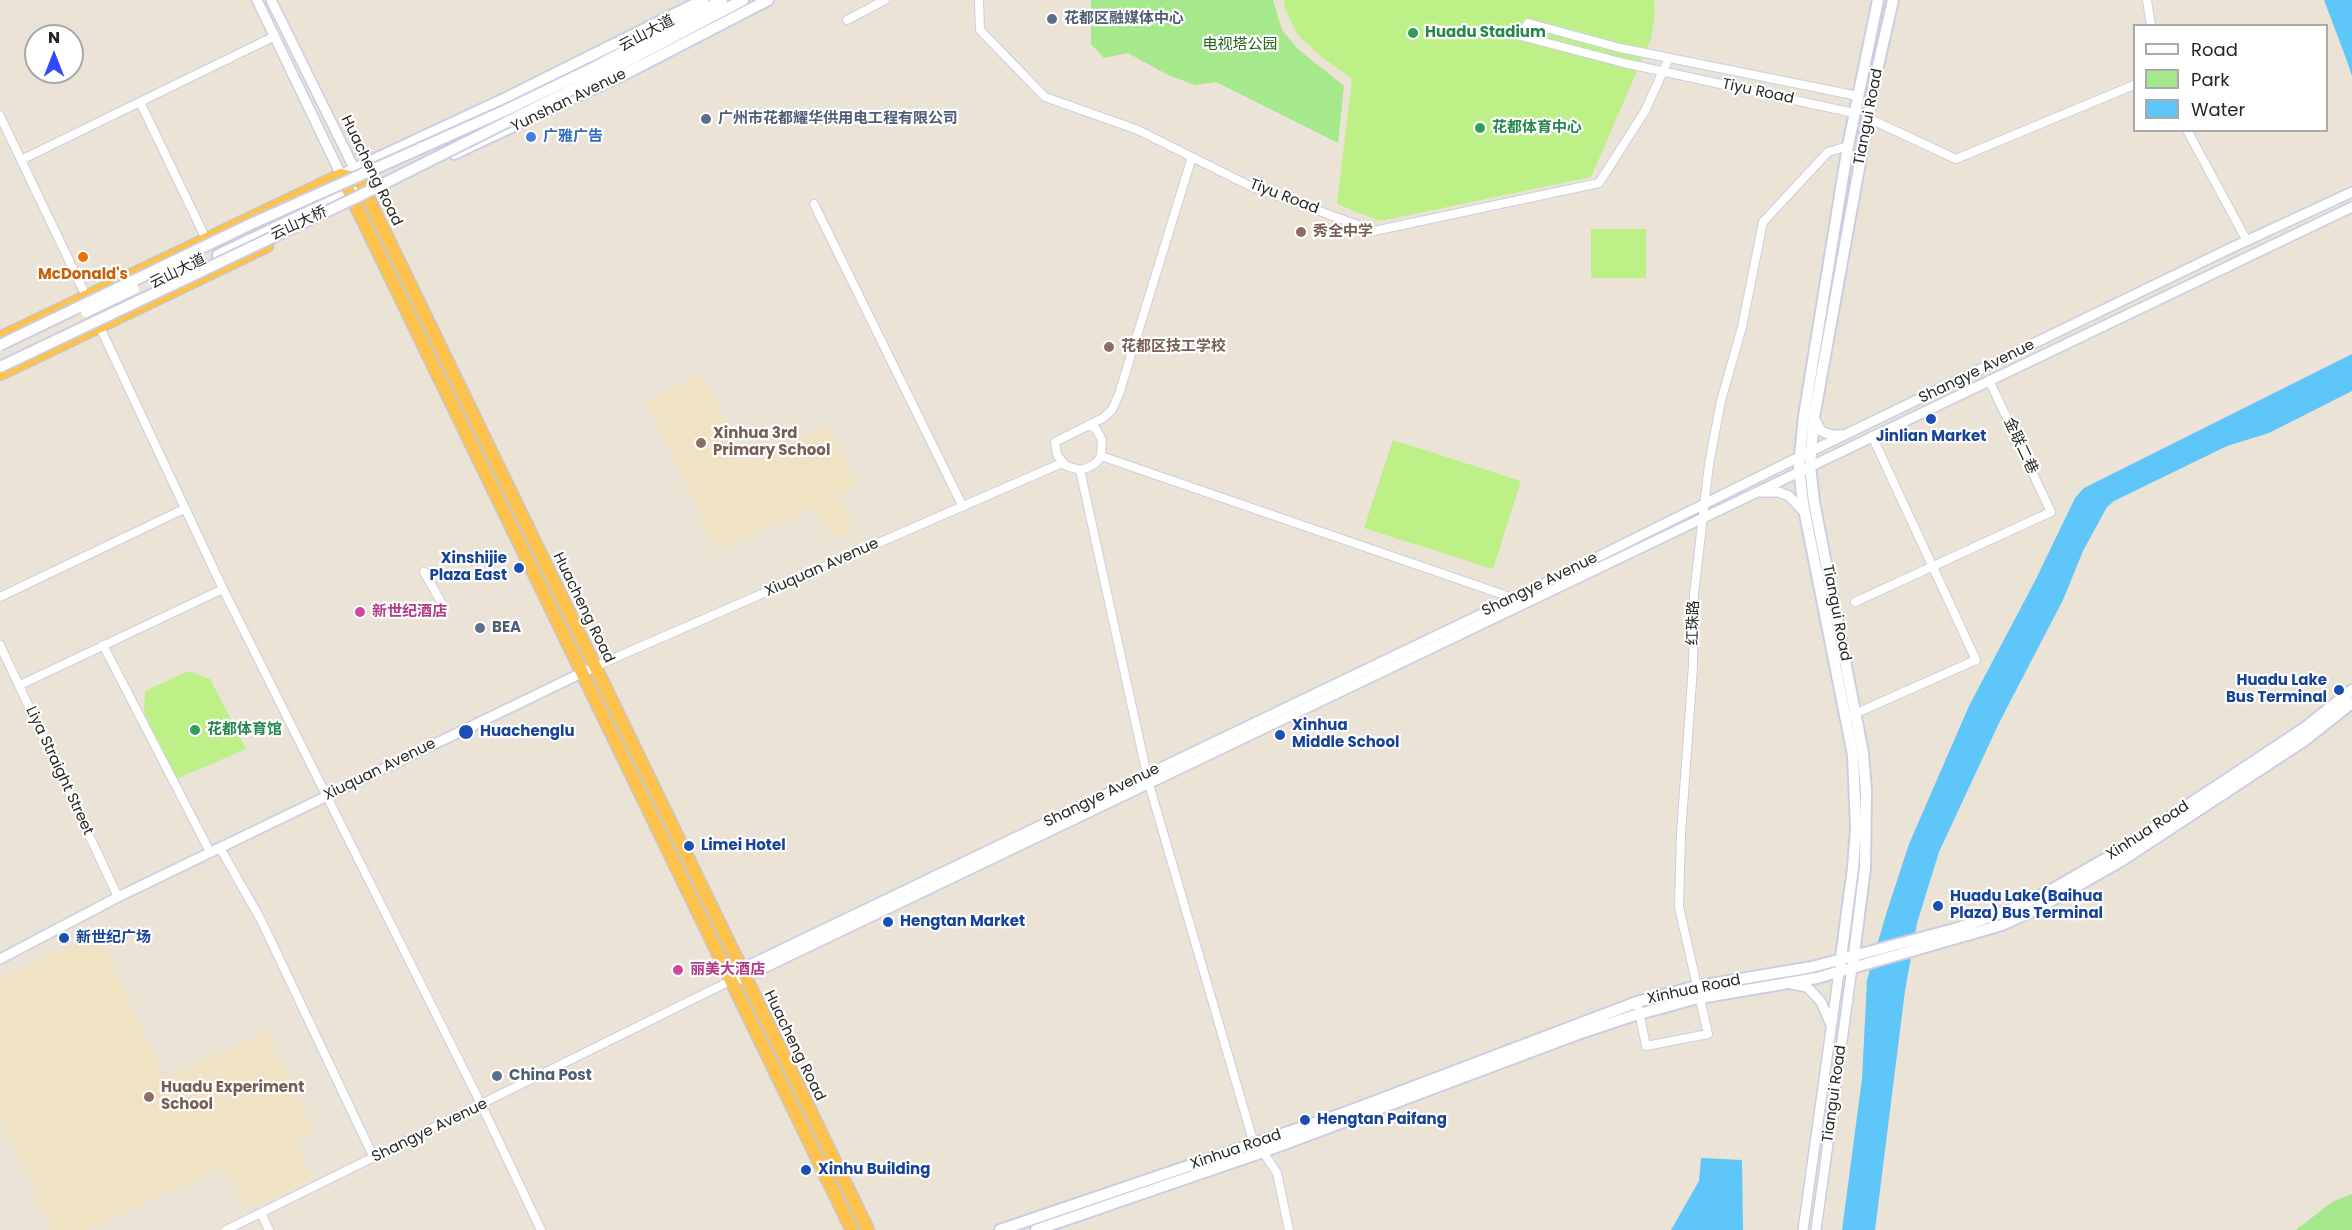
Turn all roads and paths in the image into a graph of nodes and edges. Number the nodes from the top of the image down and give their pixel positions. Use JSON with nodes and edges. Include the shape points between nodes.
{"nodes":[{"id":1,"x":257,"y":0,"type":"edge"},
{"id":2,"x":271,"y":0,"type":"edge"},
{"id":3,"x":703,"y":0,"type":"edge"},
{"id":4,"x":722,"y":0,"type":"edge"},
{"id":5,"x":743,"y":0,"type":"edge"},
{"id":6,"x":768,"y":0,"type":"edge"},
{"id":7,"x":885,"y":0,"type":"edge"},
{"id":8,"x":979,"y":0,"type":"edge"},
{"id":9,"x":1878,"y":0,"type":"edge"},
{"id":10,"x":1893,"y":0,"type":"edge"},
{"id":11,"x":2147,"y":0,"type":"edge"},
{"id":12,"x":847,"y":20,"type":"dead end"},
{"id":13,"x":2151,"y":24,"type":"edge"},
{"id":14,"x":274,"y":36,"type":"junction"},
{"id":15,"x":1669,"y":58,"type":"junction"},
{"id":16,"x":595,"y":72,"type":"junction"},
{"id":17,"x":1662,"y":72,"type":"junction"},
{"id":18,"x":2133,"y":85,"type":"edge"},
{"id":19,"x":1858,"y":96,"type":"junction"},
{"id":20,"x":140,"y":102,"type":"junction"},
{"id":21,"x":1854,"y":112,"type":"junction"},
{"id":22,"x":0,"y":116,"type":"edge"},
{"id":23,"x":1868,"y":118,"type":"junction"},
{"id":24,"x":2188,"y":132,"type":"edge"},
{"id":25,"x":1848,"y":146,"type":"junction"},
{"id":26,"x":1192,"y":157,"type":"junction"},
{"id":27,"x":21,"y":160,"type":"junction"},
{"id":28,"x":357,"y":174,"type":"junction"},
{"id":29,"x":341,"y":176,"type":"junction"},
{"id":30,"x":366,"y":192,"type":"junction"},
{"id":31,"x":2352,"y":192,"type":"edge"},
{"id":32,"x":353,"y":197,"type":"junction"},
{"id":33,"x":814,"y":204,"type":"dead end"},
{"id":34,"x":276,"y":206,"type":"junction"},
{"id":35,"x":2352,"y":207,"type":"edge"},
{"id":36,"x":206,"y":239,"type":"junction"},
{"id":37,"x":2247,"y":241,"type":"junction"},
{"id":38,"x":217,"y":252,"type":"junction"},
{"id":39,"x":86,"y":296,"type":"junction"},
{"id":40,"x":100,"y":326,"type":"junction"},
{"id":41,"x":0,"y":338,"type":"edge"},
{"id":42,"x":0,"y":345,"type":"edge"},
{"id":43,"x":0,"y":352,"type":"edge"},
{"id":44,"x":0,"y":360,"type":"edge"},
{"id":45,"x":0,"y":367,"type":"edge"},
{"id":46,"x":0,"y":374,"type":"edge"},
{"id":47,"x":1989,"y":380,"type":"junction"},
{"id":48,"x":1814,"y":417,"type":"junction"},
{"id":49,"x":1089,"y":425,"type":"junction"},
{"id":50,"x":1851,"y":434,"type":"junction"},
{"id":51,"x":1872,"y":436,"type":"junction"},
{"id":52,"x":1810,"y":452,"type":"junction"},
{"id":53,"x":1101,"y":456,"type":"junction"},
{"id":54,"x":1799,"y":457,"type":"junction"},
{"id":55,"x":1062,"y":463,"type":"junction"},
{"id":56,"x":1810,"y":466,"type":"junction"},
{"id":57,"x":1080,"y":470,"type":"junction"},
{"id":58,"x":1799,"y":472,"type":"junction"},
{"id":59,"x":1753,"y":494,"type":"junction"},
{"id":60,"x":1704,"y":504,"type":"junction"},
{"id":61,"x":963,"y":507,"type":"junction"},
{"id":62,"x":184,"y":509,"type":"junction"},
{"id":63,"x":1805,"y":513,"type":"junction"},
{"id":64,"x":1702,"y":518,"type":"junction"},
{"id":65,"x":1932,"y":566,"type":"junction"},
{"id":66,"x":424,"y":572,"type":"dead end"},
{"id":67,"x":223,"y":589,"type":"junction"},
{"id":68,"x":0,"y":597,"type":"edge"},
{"id":69,"x":1515,"y":598,"type":"junction"},
{"id":70,"x":1527,"y":602,"type":"junction"},
{"id":71,"x":1855,"y":602,"type":"dead end"},
{"id":72,"x":444,"y":608,"type":"dead end"},
{"id":73,"x":0,"y":645,"type":"edge"},
{"id":74,"x":103,"y":645,"type":"junction"},
{"id":75,"x":594,"y":667,"type":"junction"},
{"id":76,"x":582,"y":673,"type":"junction"},
{"id":77,"x":20,"y":685,"type":"junction"},
{"id":78,"x":2352,"y":690,"type":"edge"},
{"id":79,"x":2352,"y":703,"type":"edge"},
{"id":80,"x":1852,"y":715,"type":"junction"},
{"id":81,"x":1146,"y":774,"type":"junction"},
{"id":82,"x":1149,"y":784,"type":"junction"},
{"id":83,"x":327,"y":796,"type":"junction"},
{"id":84,"x":220,"y":848,"type":"junction"},
{"id":85,"x":210,"y":852,"type":"junction"},
{"id":86,"x":118,"y":897,"type":"junction"},
{"id":87,"x":1922,"y":943,"type":"junction"},
{"id":88,"x":1854,"y":956,"type":"junction"},
{"id":89,"x":0,"y":959,"type":"edge"},
{"id":90,"x":1840,"y":959,"type":"junction"},
{"id":91,"x":1852,"y":968,"type":"junction"},
{"id":92,"x":1839,"y":972,"type":"junction"},
{"id":93,"x":743,"y":974,"type":"junction"},
{"id":94,"x":730,"y":981,"type":"junction"},
{"id":95,"x":1789,"y":983,"type":"junction"},
{"id":96,"x":1696,"y":986,"type":"junction"},
{"id":97,"x":1699,"y":998,"type":"junction"},
{"id":98,"x":1639,"y":1008,"type":"junction"},
{"id":99,"x":1832,"y":1025,"type":"junction"},
{"id":100,"x":482,"y":1106,"type":"junction"},
{"id":101,"x":1254,"y":1144,"type":"junction"},
{"id":102,"x":1263,"y":1152,"type":"junction"},
{"id":103,"x":374,"y":1158,"type":"junction"},
{"id":104,"x":261,"y":1213,"type":"junction"},
{"id":105,"x":226,"y":1230,"type":"edge"},
{"id":106,"x":269,"y":1230,"type":"edge"},
{"id":107,"x":541,"y":1230,"type":"edge"},
{"id":108,"x":852,"y":1230,"type":"edge"},
{"id":109,"x":868,"y":1230,"type":"edge"},
{"id":110,"x":1000,"y":1230,"type":"edge"},
{"id":111,"x":1036,"y":1230,"type":"edge"},
{"id":112,"x":1289,"y":1230,"type":"edge"},
{"id":113,"x":1803,"y":1230,"type":"edge"},
{"id":114,"x":1816,"y":1230,"type":"edge"}],
"edges":[{"from":1,"to":14,"type":"street","name":"Huacheng Road"},
{"from":2,"to":28,"type":"street","name":"Huacheng Road"},
{"from":3,"to":28,"type":"main road","name":"Yunshan Avenue"},
{"from":4,"to":16,"type":"main road","name":"云山大道"},
{"from":5,"to":16,"type":"main road","name":"云山大道"},
{"from":6,"to":30,"type":"main road","name":"Yunshan Avenue","via":[[549,111]]},
{"from":7,"to":12,"type":"street"},
{"from":8,"to":26,"type":"street","name":"Tiyu Road","via":[[980,30],[1045,97],[1138,130]]},
{"from":9,"to":19,"type":"main road","name":"Tiangui Road"},
{"from":10,"to":23,"type":"main road","name":"Tiangui Road"},
{"from":11,"to":13,"type":"street"},
{"from":14,"to":20,"type":"street"},
{"from":14,"to":29,"type":"street","name":"Huacheng Road"},
{"from":15,"to":17,"type":"street","name":"Tiyu Road"},
{"from":15,"to":17,"type":"street","name":"Tiyu Road","via":[[1528,23],[1521,36]]},
{"from":15,"to":19,"type":"street","name":"Tiyu Road"},
{"from":16,"to":42,"type":"main road","name":"云山大桥","bridge":true,"via":[[252,224]]},
{"from":16,"to":45,"type":"main road","name":"云山大桥","bridge":true,"via":[[357,197]]},
{"from":17,"to":21,"type":"street","name":"Tiyu Road"},
{"from":17,"to":26,"type":"street","name":"Tiyu Road","via":[[1645,111],[1599,183],[1374,231],[1248,185]]},
{"from":18,"to":23,"type":"street","via":[[1956,159]]},
{"from":19,"to":21,"type":"main road","name":"Tiangui Road"},
{"from":20,"to":27,"type":"street"},
{"from":20,"to":36,"type":"street"},
{"from":21,"to":25,"type":"main road","name":"Tiangui Road"},
{"from":22,"to":27,"type":"street"},
{"from":23,"to":48,"type":"main road","name":"Tiangui Road"},
{"from":24,"to":37,"type":"street"},
{"from":25,"to":54,"type":"main road","name":"Tiangui Road"},
{"from":25,"to":60,"type":"street","name":"红珠路","via":[[1828,152],[1763,222],[1742,327],[1719,412]]},
{"from":26,"to":49,"type":"street","via":[[1119,394],[1112,410]]},
{"from":27,"to":39,"type":"street"},
{"from":28,"to":29,"type":"highway"},
{"from":28,"to":30,"type":"highway","name":"Huacheng Road"},
{"from":28,"to":32,"type":"main road"},
{"from":29,"to":32,"type":"highway","name":"Huacheng Road"},
{"from":29,"to":34,"type":"highway","name":"云山大道"},
{"from":30,"to":32,"type":"highway","name":"云山大道"},
{"from":30,"to":75,"type":"highway","name":"Huacheng Road"},
{"from":31,"to":37,"type":"street","name":"Shangye Avenue"},
{"from":32,"to":38,"type":"main road"},
{"from":32,"to":40,"type":"highway","name":"云山大道"},
{"from":32,"to":76,"type":"highway","name":"Huacheng Road"},
{"from":33,"to":61,"type":"street"},
{"from":34,"to":36,"type":"highway","name":"云山大道"},
{"from":34,"to":38,"type":"main road","via":[[258,225]]},
{"from":35,"to":47,"type":"street","name":"Shangye Avenue"},
{"from":36,"to":39,"type":"highway","name":"云山大道"},
{"from":37,"to":50,"type":"street","name":"Shangye Avenue"},
{"from":38,"to":43,"type":"main road","bridge":true},
{"from":38,"to":44,"type":"main road"},
{"from":39,"to":40,"type":"street"},
{"from":39,"to":41,"type":"highway","name":"云山大道"},
{"from":40,"to":46,"type":"highway","name":"云山大道"},
{"from":40,"to":62,"type":"street"},
{"from":47,"to":51,"type":"street","name":"Shangye Avenue"},
{"from":47,"to":65,"type":"street","name":"金联二巷","via":[[2051,512]]},
{"from":48,"to":50,"type":"street","via":[[1817,427],[1825,433]]},
{"from":48,"to":52,"type":"main road","name":"Tiangui Road"},
{"from":49,"to":53,"type":"street","via":[[1102,440]]},
{"from":49,"to":55,"type":"street","via":[[1055,442]]},
{"from":50,"to":52,"type":"street","name":"Shangye Avenue"},
{"from":51,"to":56,"type":"street","name":"Shangye Avenue"},
{"from":51,"to":65,"type":"street"},
{"from":52,"to":54,"type":"street","name":"Shangye Avenue"},
{"from":52,"to":56,"type":"main road","name":"Tiangui Road"},
{"from":53,"to":57,"type":"street","via":[[1092,466]]},
{"from":53,"to":69,"type":"street"},
{"from":54,"to":58,"type":"main road","name":"Tiangui Road"},
{"from":54,"to":60,"type":"street","name":"Shangye Avenue"},
{"from":55,"to":57,"type":"street"},
{"from":55,"to":61,"type":"street","name":"Xiuquan Avenue"},
{"from":56,"to":58,"type":"street","name":"Shangye Avenue"},
{"from":56,"to":80,"type":"main road","name":"Tiangui Road"},
{"from":57,"to":81,"type":"street"},
{"from":58,"to":59,"type":"street","name":"Shangye Avenue"},
{"from":58,"to":63,"type":"main road","name":"Tiangui Road"},
{"from":59,"to":63,"type":"street","via":[[1784,493]]},
{"from":59,"to":64,"type":"street","name":"Shangye Avenue"},
{"from":60,"to":64,"type":"street","name":"红珠路"},
{"from":60,"to":69,"type":"street","name":"Shangye Avenue"},
{"from":61,"to":75,"type":"street","name":"Xiuquan Avenue"},
{"from":62,"to":67,"type":"street"},
{"from":62,"to":68,"type":"street"},
{"from":63,"to":80,"type":"main road","name":"Tiangui Road"},
{"from":64,"to":70,"type":"street","name":"Shangye Avenue"},
{"from":64,"to":96,"type":"street","name":"红珠路","via":[[1694,594],[1679,907]]},
{"from":65,"to":71,"type":"street"},
{"from":65,"to":80,"type":"street","via":[[1976,660]]},
{"from":66,"to":72,"type":"street"},
{"from":67,"to":74,"type":"street"},
{"from":67,"to":83,"type":"street"},
{"from":69,"to":70,"type":"street"},
{"from":69,"to":81,"type":"street","name":"Shangye Avenue"},
{"from":70,"to":82,"type":"street","name":"Shangye Avenue"},
{"from":73,"to":77,"type":"street","name":"Liya Straight Street"},
{"from":74,"to":77,"type":"street"},
{"from":74,"to":85,"type":"street"},
{"from":75,"to":76,"type":"street","name":"Xiuquan Avenue"},
{"from":75,"to":93,"type":"highway","name":"Huacheng Road"},
{"from":76,"to":83,"type":"street","name":"Xiuquan Avenue"},
{"from":76,"to":94,"type":"highway","name":"Huacheng Road"},
{"from":77,"to":86,"type":"street","name":"Liya Straight Street"},
{"from":78,"to":87,"type":"main road","name":"Xinhua Road","via":[[2306,727],[2080,874],[2015,908]]},
{"from":79,"to":87,"type":"main road","name":"Xinhua Road","via":[[2295,746],[2121,861],[2046,904],[2002,925]]},
{"from":80,"to":88,"type":"main road","name":"Tiangui Road","via":[[1866,790],[1865,868]]},
{"from":80,"to":90,"type":"main road","name":"Tiangui Road","via":[[1856,828]]},
{"from":81,"to":82,"type":"street"},
{"from":81,"to":93,"type":"street","name":"Shangye Avenue"},
{"from":82,"to":93,"type":"street","name":"Shangye Avenue"},
{"from":82,"to":101,"type":"street"},
{"from":83,"to":84,"type":"street","name":"Xiuquan Avenue"},
{"from":83,"to":100,"type":"street"},
{"from":84,"to":85,"type":"street","name":"Xiuquan Avenue"},
{"from":84,"to":103,"type":"street","via":[[261,920]]},
{"from":85,"to":86,"type":"street","name":"Xiuquan Avenue"},
{"from":86,"to":89,"type":"street","name":"Xiuquan Avenue"},
{"from":87,"to":88,"type":"main road","name":"Xinhua Road"},
{"from":87,"to":91,"type":"main road","name":"Xinhua Road"},
{"from":88,"to":90,"type":"main road","name":"Xinhua Road"},
{"from":88,"to":91,"type":"main road","name":"Tiangui Road"},
{"from":90,"to":92,"type":"main road","name":"Tiangui Road"},
{"from":90,"to":96,"type":"main road","name":"Xinhua Road"},
{"from":91,"to":92,"type":"main road","name":"Xinhua Road"},
{"from":91,"to":114,"type":"street","name":"Tiangui Road"},
{"from":92,"to":95,"type":"main road","name":"Xinhua Road"},
{"from":92,"to":99,"type":"street","name":"Tiangui Road"},
{"from":93,"to":94,"type":"street","name":"Shangye Avenue"},
{"from":93,"to":109,"type":"highway","name":"Huacheng Road"},
{"from":94,"to":100,"type":"street","name":"Shangye Avenue"},
{"from":94,"to":108,"type":"highway","name":"Huacheng Road"},
{"from":95,"to":97,"type":"main road","name":"Xinhua Road"},
{"from":95,"to":99,"type":"street","via":[[1807,987],[1821,1002]]},
{"from":96,"to":97,"type":"street","name":"红珠路"},
{"from":96,"to":98,"type":"main road","name":"Xinhua Road"},
{"from":97,"to":98,"type":"main road","name":"Xinhua Road"},
{"from":97,"to":98,"type":"street","name":"红珠路","via":[[1708,1034],[1646,1046]]},
{"from":98,"to":101,"type":"main road","name":"Xinhua Road"},
{"from":98,"to":102,"type":"main road","name":"Xinhua Road"},
{"from":99,"to":113,"type":"street","name":"Tiangui Road"},
{"from":100,"to":103,"type":"street","name":"Shangye Avenue"},
{"from":100,"to":107,"type":"street"},
{"from":101,"to":102,"type":"street"},
{"from":101,"to":110,"type":"main road","name":"Xinhua Road"},
{"from":102,"to":111,"type":"main road","name":"Xinhua Road"},
{"from":102,"to":112,"type":"street","via":[[1277,1173]]},
{"from":103,"to":104,"type":"street","name":"Shangye Avenue"},
{"from":104,"to":105,"type":"street","name":"Shangye Avenue"},
{"from":104,"to":106,"type":"street"}]}
